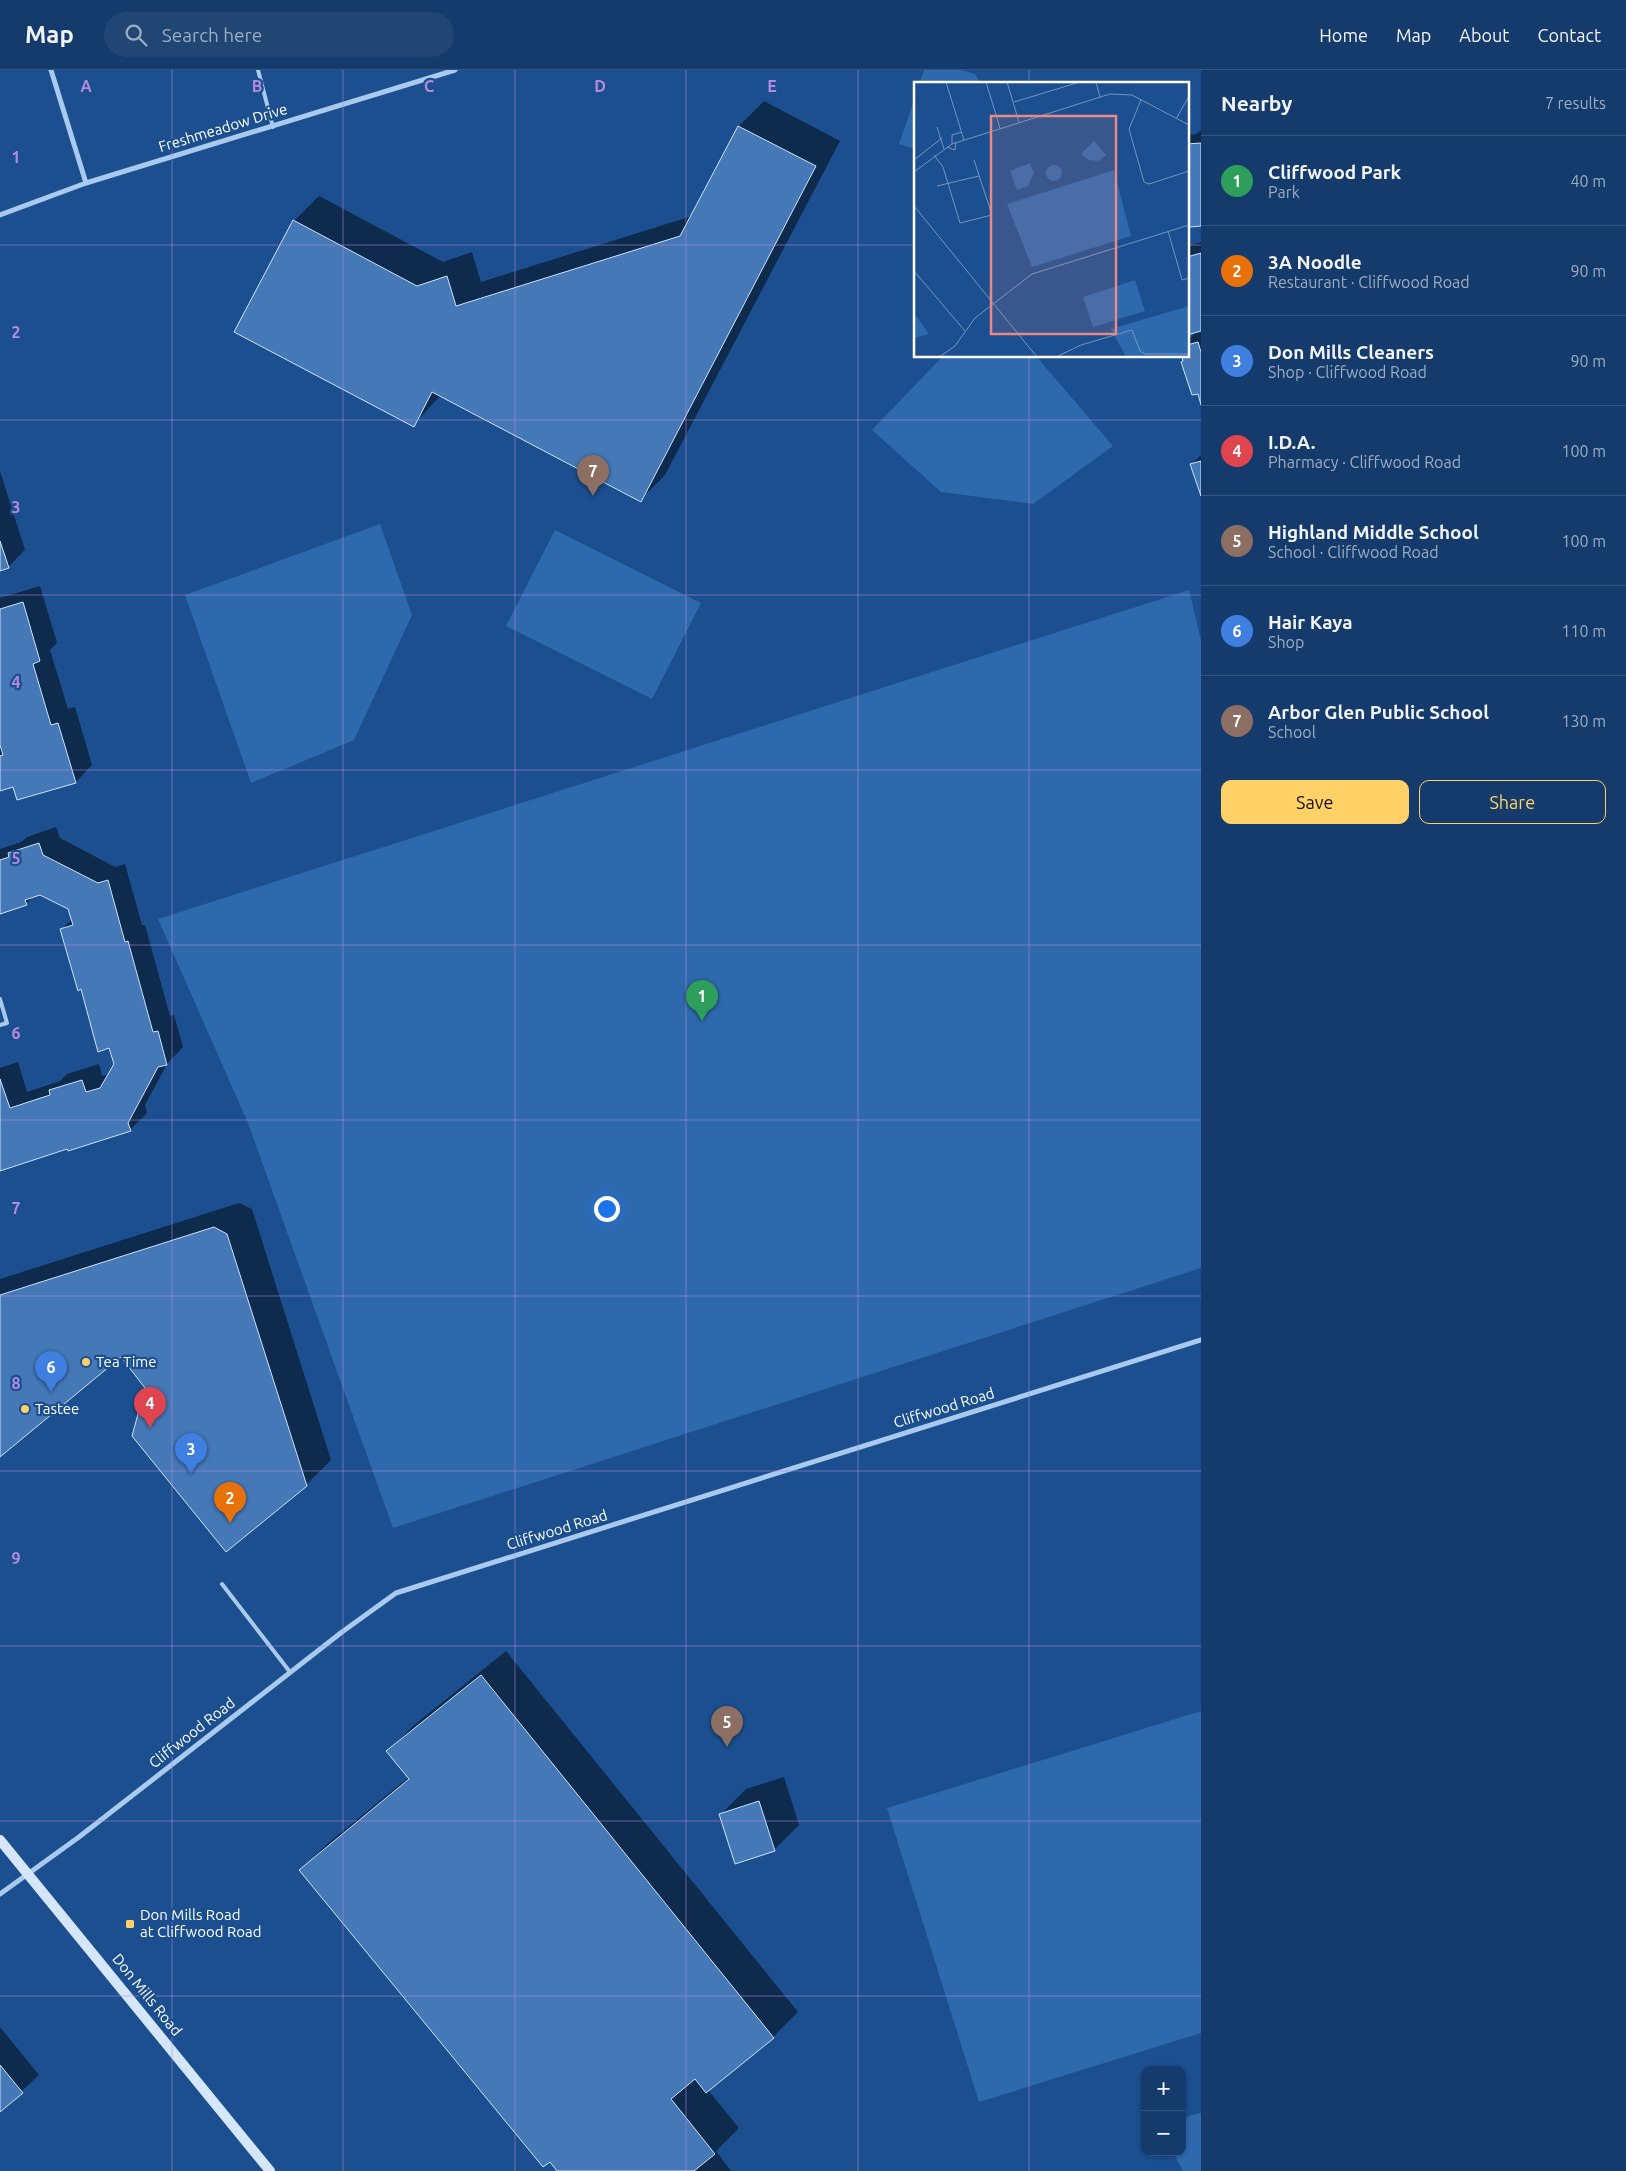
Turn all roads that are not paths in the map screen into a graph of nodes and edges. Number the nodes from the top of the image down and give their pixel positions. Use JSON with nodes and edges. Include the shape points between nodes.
{"nodes":[{"id":1,"x":51,"y":70,"type":"edge"},
{"id":2,"x":258,"y":70,"type":"edge"},
{"id":3,"x":455,"y":70,"type":"edge"},
{"id":4,"x":273,"y":127,"type":"junction"},
{"id":5,"x":86,"y":183,"type":"junction"},
{"id":6,"x":0,"y":215,"type":"edge"},
{"id":7,"x":0,"y":999,"type":"edge"},
{"id":8,"x":0,"y":1025,"type":"edge"},
{"id":9,"x":1201,"y":1340,"type":"edge"},
{"id":10,"x":222,"y":1584,"type":"dead end"},
{"id":11,"x":290,"y":1672,"type":"junction"},
{"id":12,"x":0,"y":1840,"type":"edge"},
{"id":13,"x":28,"y":1873,"type":"junction"},
{"id":14,"x":0,"y":1894,"type":"edge"},
{"id":15,"x":270,"y":2171,"type":"edge"}],
"edges":[{"from":1,"to":5,"type":"street"},
{"from":2,"to":4,"type":"lane"},
{"from":3,"to":4,"type":"street","name":"Freshmeadow Drive"},
{"from":4,"to":5,"type":"street","name":"Freshmeadow Drive"},
{"from":5,"to":6,"type":"street","name":"Freshmeadow Drive"},
{"from":7,"to":8,"type":"lane","via":[[7,1023]]},
{"from":9,"to":11,"type":"street","name":"Cliffwood Road","via":[[396,1593]]},
{"from":10,"to":11,"type":"lane"},
{"from":11,"to":13,"type":"street","name":"Cliffwood Road"},
{"from":12,"to":13,"type":"main road","name":"Don Mills Road"},
{"from":13,"to":14,"type":"street","name":"Cliffwood Road"},
{"from":13,"to":15,"type":"main road","name":"Don Mills Road"}]}
